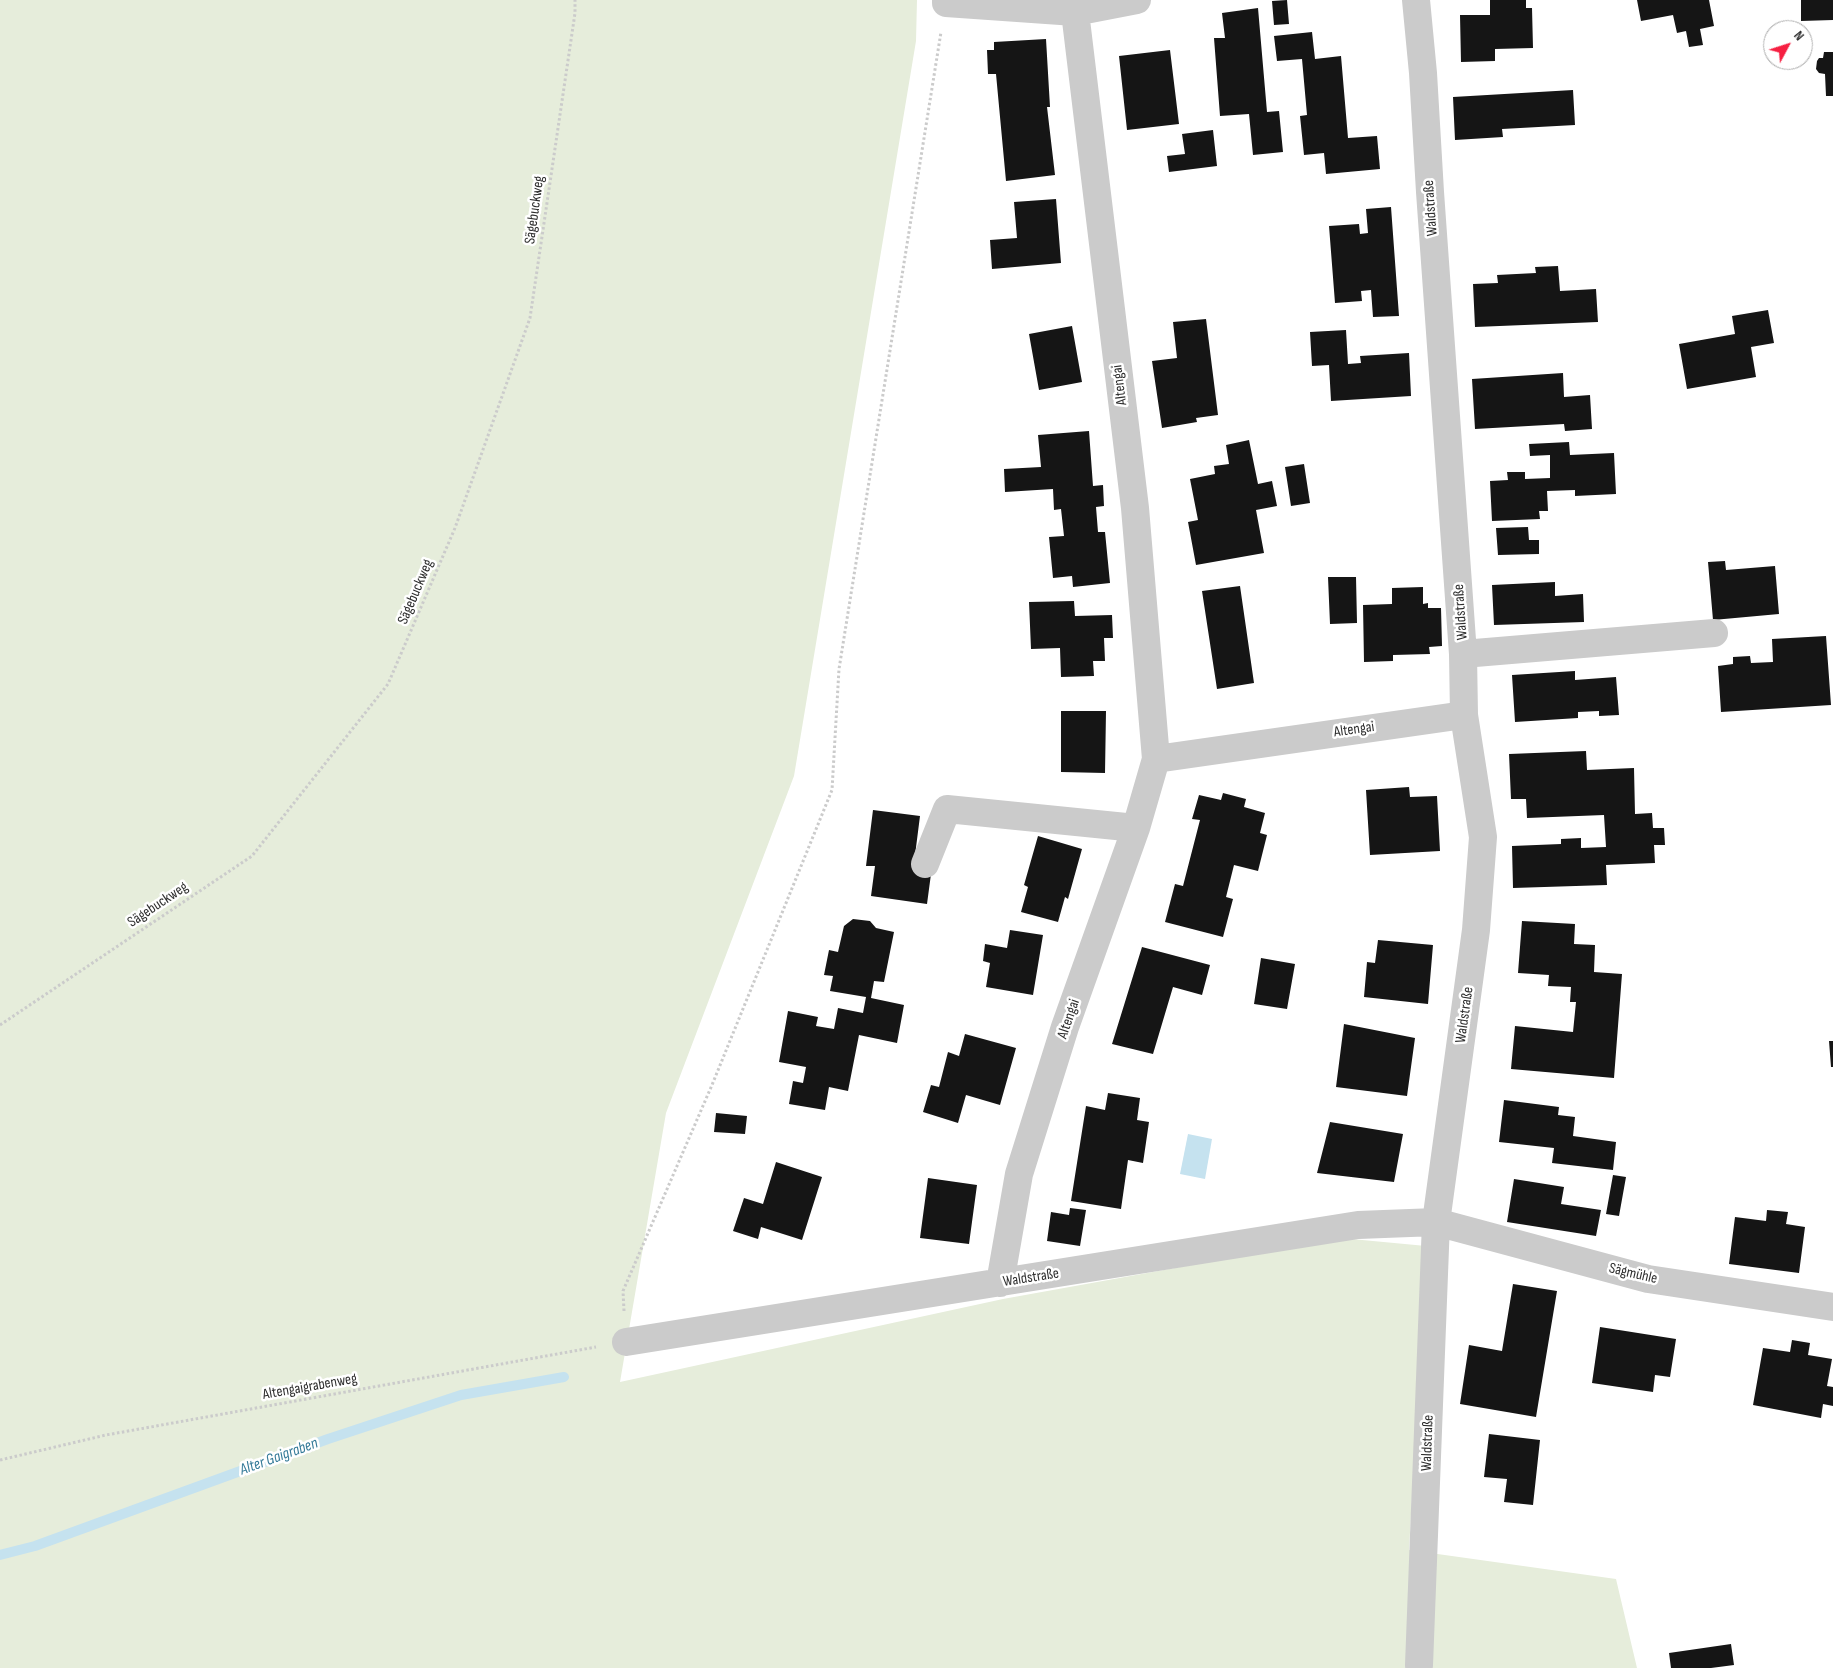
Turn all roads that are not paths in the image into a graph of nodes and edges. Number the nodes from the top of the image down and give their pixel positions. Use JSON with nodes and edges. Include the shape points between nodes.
{"nodes":[{"id":1,"x":1137,"y":0,"type":"edge"},
{"id":2,"x":1416,"y":0,"type":"edge"},
{"id":3,"x":946,"y":1,"type":"edge"},
{"id":4,"x":1075,"y":12,"type":"junction"},
{"id":5,"x":1714,"y":633,"type":"dead end"},
{"id":6,"x":1464,"y":654,"type":"junction"},
{"id":7,"x":1464,"y":714,"type":"junction"},
{"id":8,"x":1156,"y":759,"type":"junction"},
{"id":9,"x":1136,"y":828,"type":"junction"},
{"id":10,"x":925,"y":864,"type":"dead end"},
{"id":11,"x":1436,"y":1222,"type":"junction"},
{"id":12,"x":1000,"y":1283,"type":"junction"},
{"id":13,"x":1833,"y":1307,"type":"edge"},
{"id":14,"x":626,"y":1342,"type":"road end"},
{"id":15,"x":1419,"y":1665,"type":"dead end"}],
"edges":[{"from":1,"to":4,"type":"street"},
{"from":2,"to":6,"type":"street","name":"Waldstraße"},
{"from":3,"to":4,"type":"street"},
{"from":4,"to":8,"type":"street","name":"Altengai","via":[[1135,508]]},
{"from":5,"to":6,"type":"street"},
{"from":6,"to":7,"type":"street","name":"Waldstraße"},
{"from":7,"to":8,"type":"street","name":"Altengai"},
{"from":7,"to":11,"type":"street","name":"Waldstraße","via":[[1483,836],[1476,930]]},
{"from":8,"to":9,"type":"street","name":"Altengai"},
{"from":9,"to":10,"type":"street","via":[[947,809]]},
{"from":9,"to":12,"type":"street","name":"Altengai","via":[[1065,1027],[1020,1174]]},
{"from":11,"to":12,"type":"street","name":"Waldstraße","via":[[1358,1225]]},
{"from":11,"to":13,"type":"street","name":"Sägmühle","via":[[1648,1279]]},
{"from":11,"to":15,"type":"street","name":"Waldstraße"},
{"from":12,"to":14,"type":"street","name":"Waldstraße"}]}
